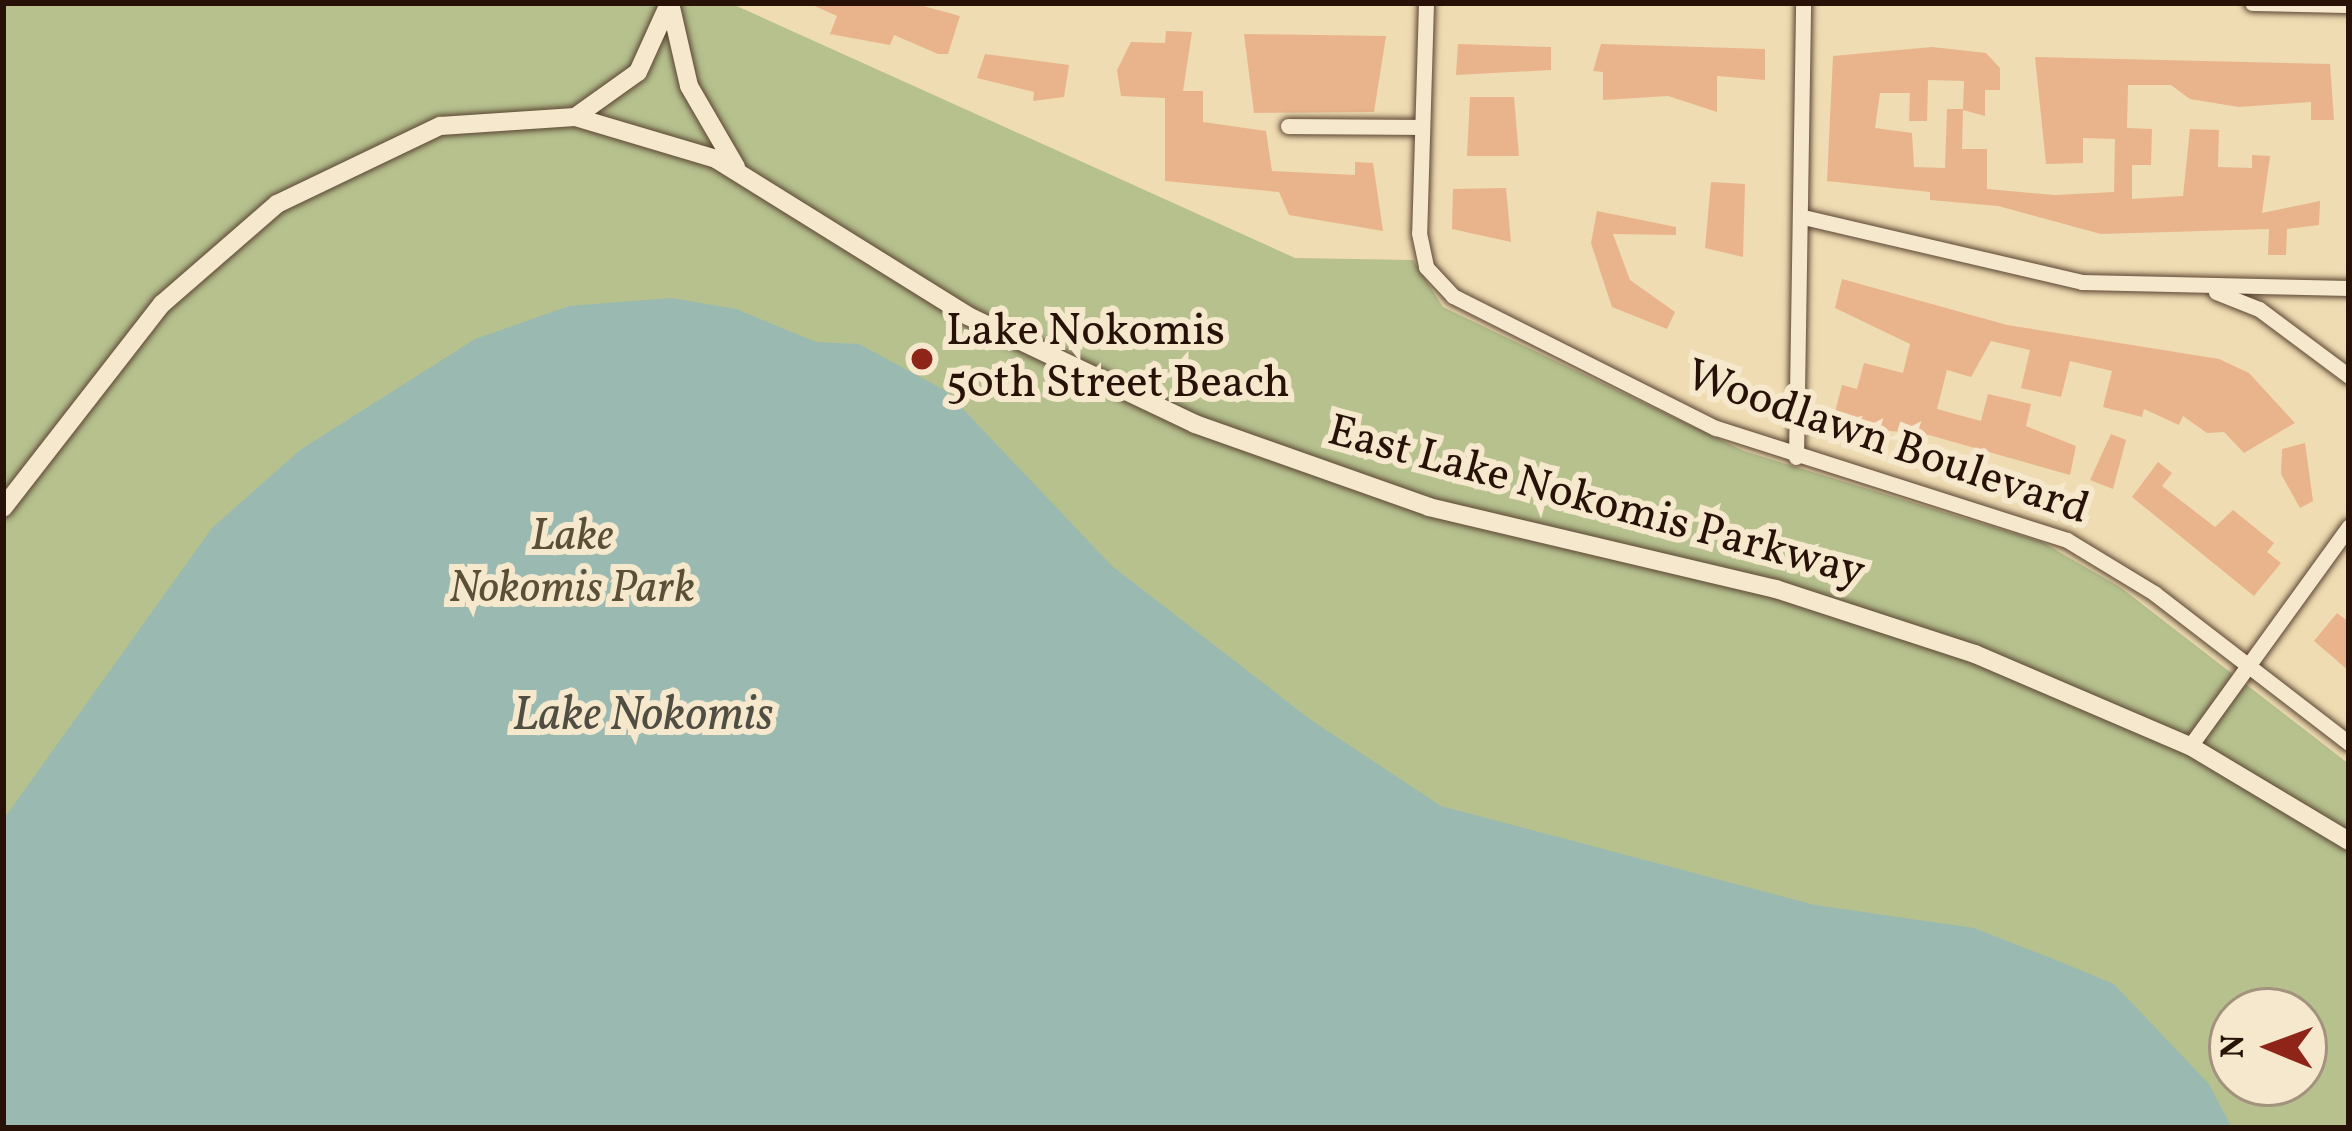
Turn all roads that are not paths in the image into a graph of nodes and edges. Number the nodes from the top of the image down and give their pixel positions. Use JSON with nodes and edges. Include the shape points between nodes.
{"nodes":[{"id":1,"x":669,"y":3,"type":"edge"},
{"id":2,"x":1426,"y":3,"type":"edge"},
{"id":3,"x":1803,"y":3,"type":"edge"},
{"id":4,"x":2252,"y":3,"type":"edge"},
{"id":5,"x":2349,"y":5,"type":"edge"},
{"id":6,"x":574,"y":117,"type":"junction"},
{"id":7,"x":1288,"y":126,"type":"dead end"},
{"id":8,"x":1422,"y":128,"type":"junction"},
{"id":9,"x":739,"y":171,"type":"junction"},
{"id":10,"x":1803,"y":217,"type":"junction"},
{"id":11,"x":2189,"y":287,"type":"junction"},
{"id":12,"x":2349,"y":288,"type":"edge"},
{"id":13,"x":2349,"y":376,"type":"edge"},
{"id":14,"x":1796,"y":457,"type":"junction"},
{"id":15,"x":3,"y":508,"type":"edge"},
{"id":16,"x":2349,"y":526,"type":"edge"},
{"id":17,"x":2247,"y":664,"type":"junction"},
{"id":18,"x":2349,"y":743,"type":"edge"},
{"id":19,"x":2190,"y":746,"type":"junction"},
{"id":20,"x":2349,"y":841,"type":"edge"}],
"edges":[{"from":1,"to":6,"type":"street","via":[[638,72]]},
{"from":1,"to":9,"type":"street","via":[[689,86]]},
{"from":2,"to":8,"type":"street","name":"Woodlawn Boulevard"},
{"from":3,"to":10,"type":"street"},
{"from":4,"to":5,"type":"street"},
{"from":6,"to":9,"type":"street","name":"East Lake Nokomis Parkway","via":[[675,142]]},
{"from":6,"to":15,"type":"street","name":"East Lake Nokomis Parkway","via":[[440,126],[343,164],[277,204],[162,304]]},
{"from":7,"to":8,"type":"street"},
{"from":8,"to":14,"type":"street","name":"Woodlawn Boulevard","via":[[1420,247],[1443,287],[1671,409]]},
{"from":9,"to":19,"type":"street","name":"East Lake Nokomis Parkway","via":[[968,316],[1182,419],[1429,507],[1872,617]]},
{"from":10,"to":11,"type":"street","via":[[2042,275]]},
{"from":10,"to":14,"type":"street"},
{"from":11,"to":12,"type":"street"},
{"from":11,"to":13,"type":"street","via":[[2259,308]]},
{"from":14,"to":17,"type":"street","name":"Woodlawn Boulevard","via":[[2067,540]]},
{"from":16,"to":17,"type":"street"},
{"from":17,"to":18,"type":"street","name":"Woodlawn Boulevard"},
{"from":17,"to":19,"type":"street"},
{"from":19,"to":20,"type":"street","name":"East Lake Nokomis Parkway"}]}
